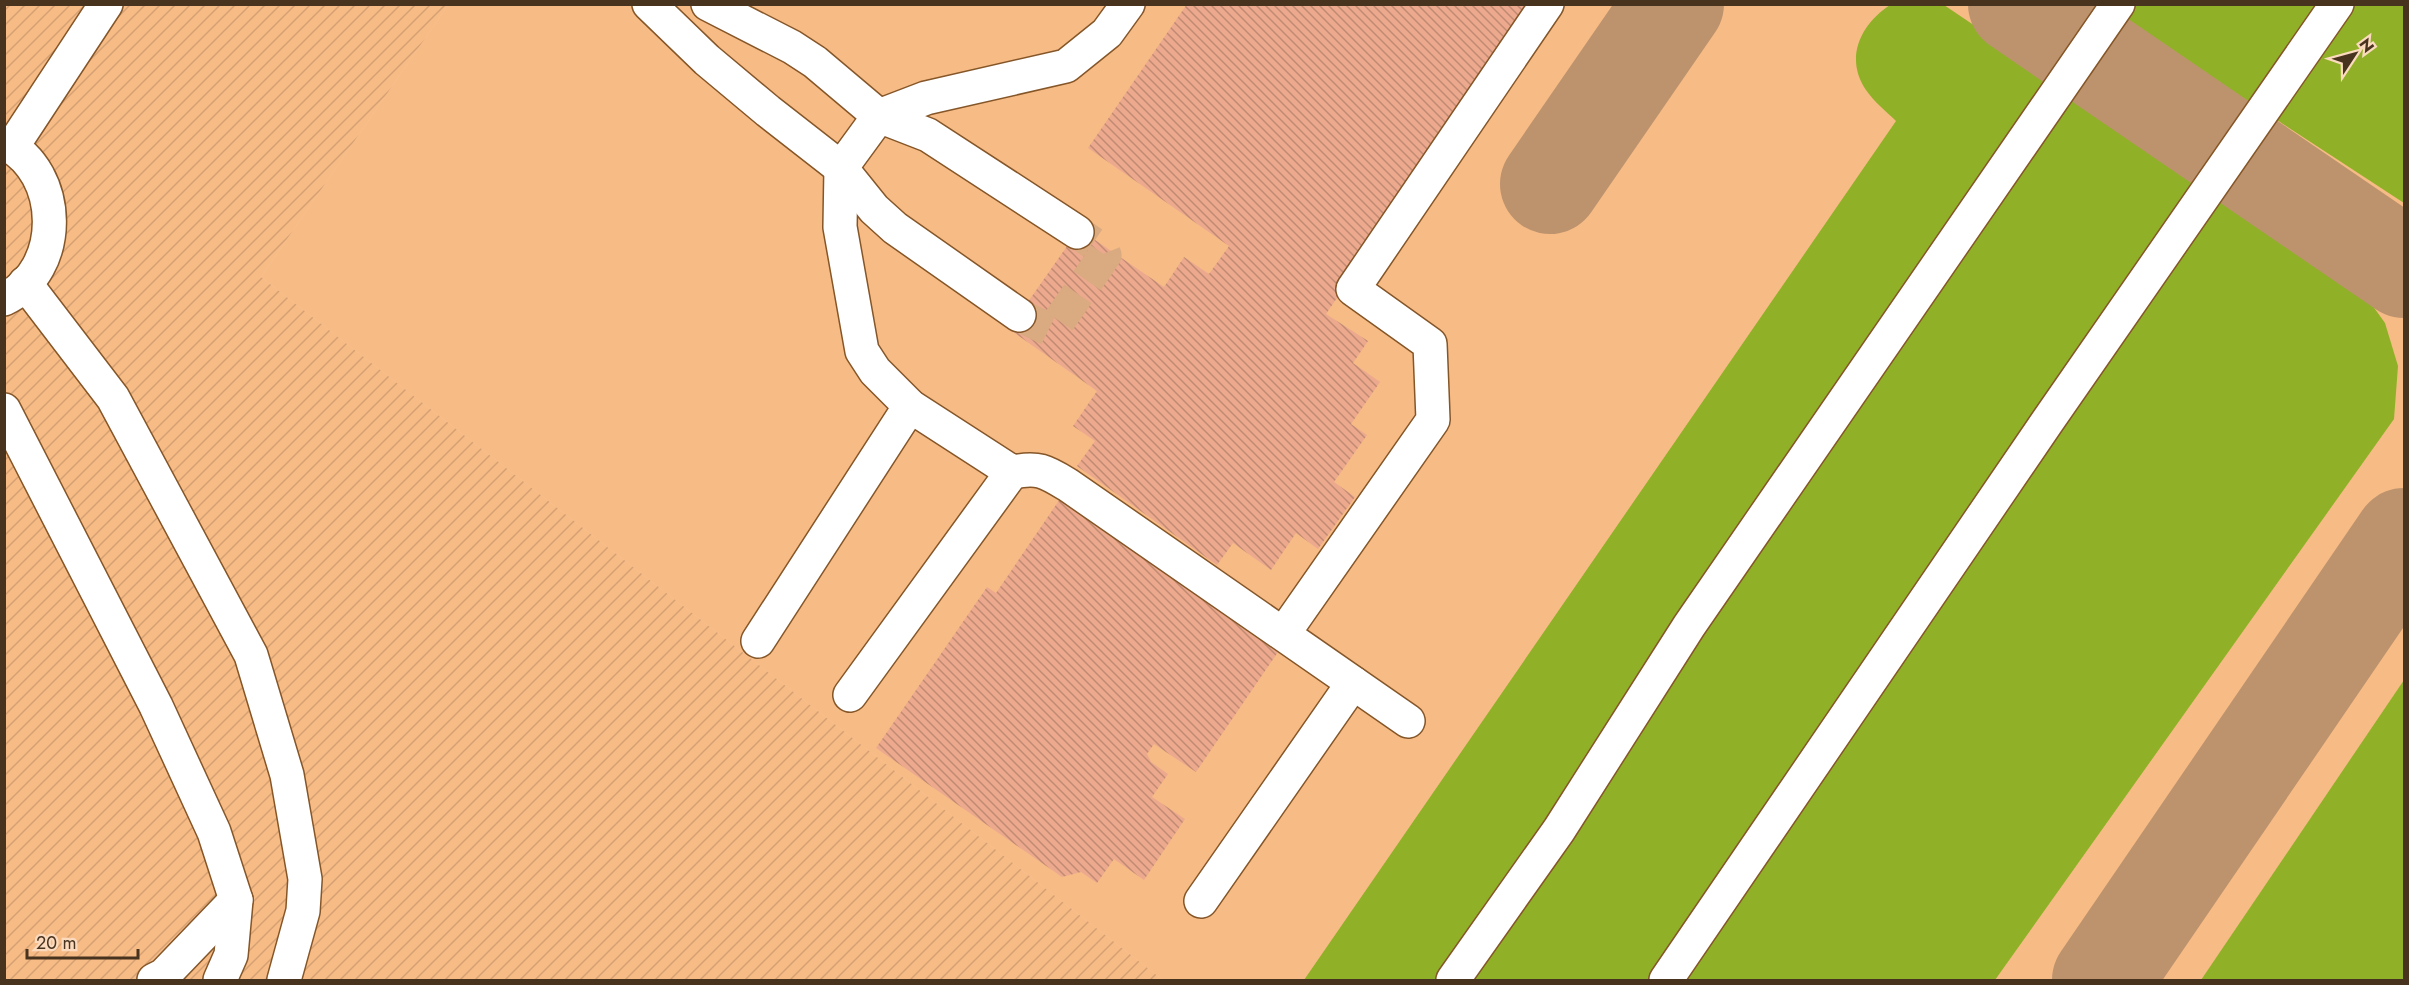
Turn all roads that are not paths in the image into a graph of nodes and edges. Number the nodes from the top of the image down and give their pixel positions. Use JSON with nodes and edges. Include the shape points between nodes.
{"nodes":[{"id":1,"x":106,"y":4,"type":"edge"},
{"id":2,"x":649,"y":4,"type":"edge"},
{"id":3,"x":1128,"y":4,"type":"edge"},
{"id":4,"x":1547,"y":4,"type":"edge"},
{"id":5,"x":2118,"y":4,"type":"edge"},
{"id":6,"x":2337,"y":4,"type":"edge"},
{"id":7,"x":722,"y":11,"type":"edge"},
{"id":8,"x":871,"y":110,"type":"junction"},
{"id":9,"x":8,"y":145,"type":"edge"},
{"id":10,"x":842,"y":168,"type":"junction"},
{"id":11,"x":1077,"y":232,"type":"tunnel mouth"},
{"id":12,"x":15,"y":291,"type":"edge"},
{"id":13,"x":1019,"y":315,"type":"tunnel mouth"},
{"id":14,"x":910,"y":406,"type":"junction"},
{"id":15,"x":4,"y":410,"type":"edge"},
{"id":16,"x":1012,"y":472,"type":"junction"},
{"id":17,"x":1293,"y":620,"type":"dead end"},
{"id":18,"x":758,"y":641,"type":"dead end"},
{"id":19,"x":1353,"y":683,"type":"junction"},
{"id":20,"x":850,"y":695,"type":"dead end"},
{"id":21,"x":1408,"y":721,"type":"dead end"},
{"id":22,"x":236,"y":900,"type":"junction"},
{"id":23,"x":1201,"y":901,"type":"dead end"},
{"id":24,"x":154,"y":981,"type":"edge"},
{"id":25,"x":220,"y":981,"type":"edge"},
{"id":26,"x":284,"y":981,"type":"edge"},
{"id":27,"x":1453,"y":981,"type":"edge"},
{"id":28,"x":1666,"y":981,"type":"edge"}],
"edges":[{"from":1,"to":9,"type":"street"},
{"from":2,"to":10,"type":"street","via":[[733,82]]},
{"from":3,"to":8,"type":"street","via":[[1107,33],[1066,66]]},
{"from":4,"to":17,"type":"street","via":[[1353,289],[1430,344],[1433,420]]},
{"from":5,"to":27,"type":"street","via":[[1689,626],[1558,830]]},
{"from":6,"to":28,"type":"street"},
{"from":7,"to":8,"type":"street","via":[[815,62]]},
{"from":8,"to":10,"type":"street"},
{"from":8,"to":11,"type":"street","via":[[928,135]]},
{"from":9,"to":12,"type":"street","via":[[37,175],[46,191],[51,219],[47,247],[35,273]]},
{"from":10,"to":13,"type":"street","via":[[874,209],[895,228]]},
{"from":10,"to":14,"type":"street","via":[[840,227],[858,338],[875,371]]},
{"from":12,"to":26,"type":"street","via":[[113,398],[251,655],[287,774],[305,879],[303,911]]},
{"from":14,"to":16,"type":"street"},
{"from":14,"to":18,"type":"street"},
{"from":15,"to":22,"type":"street","via":[[156,706],[214,832]]},
{"from":16,"to":19,"type":"street","via":[[1033,468],[1048,472]]},
{"from":16,"to":20,"type":"street"},
{"from":19,"to":21,"type":"street"},
{"from":19,"to":23,"type":"street"},
{"from":22,"to":24,"type":"street"},
{"from":22,"to":25,"type":"street","via":[[231,955]]}]}
